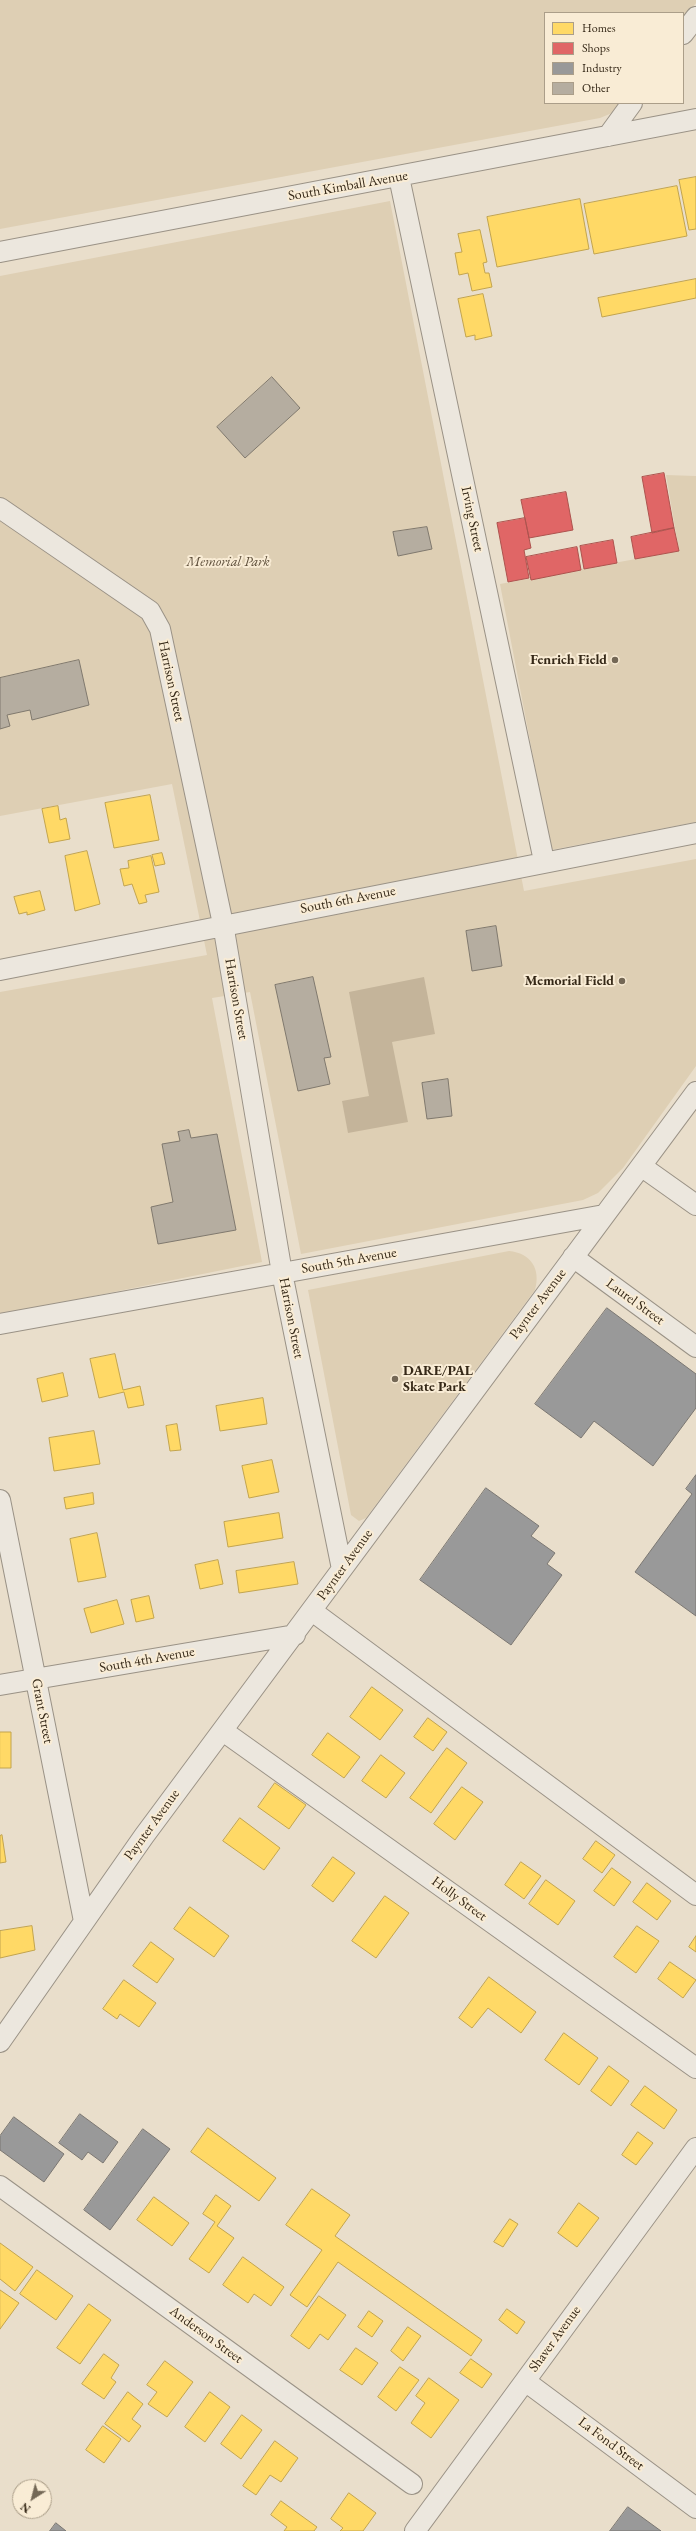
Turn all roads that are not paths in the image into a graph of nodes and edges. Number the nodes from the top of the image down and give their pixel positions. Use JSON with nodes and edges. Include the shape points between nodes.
{"nodes":[{"id":1,"x":696,"y":17,"type":"edge"},
{"id":2,"x":684,"y":33,"type":"edge"},
{"id":3,"x":631,"y":104,"type":"edge"},
{"id":4,"x":696,"y":119,"type":"edge"},
{"id":5,"x":608,"y":136,"type":"junction"},
{"id":6,"x":399,"y":177,"type":"junction"},
{"id":7,"x":0,"y":252,"type":"edge"},
{"id":8,"x":0,"y":508,"type":"edge"},
{"id":9,"x":696,"y":833,"type":"edge"},
{"id":10,"x":544,"y":861,"type":"junction"},
{"id":11,"x":223,"y":924,"type":"junction"},
{"id":12,"x":0,"y":970,"type":"edge"},
{"id":13,"x":696,"y":1092,"type":"edge"},
{"id":14,"x":641,"y":1166,"type":"junction"},
{"id":15,"x":696,"y":1205,"type":"edge"},
{"id":16,"x":604,"y":1215,"type":"junction"},
{"id":17,"x":573,"y":1257,"type":"junction"},
{"id":18,"x":282,"y":1273,"type":"junction"},
{"id":19,"x":0,"y":1324,"type":"edge"},
{"id":20,"x":696,"y":1347,"type":"edge"},
{"id":21,"x":0,"y":1500,"type":"edge"},
{"id":22,"x":342,"y":1569,"type":"junction"},
{"id":23,"x":312,"y":1611,"type":"junction"},
{"id":24,"x":295,"y":1635,"type":"junction"},
{"id":25,"x":36,"y":1679,"type":"junction"},
{"id":26,"x":0,"y":1685,"type":"edge"},
{"id":27,"x":223,"y":1731,"type":"junction"},
{"id":28,"x":696,"y":1895,"type":"edge"},
{"id":29,"x":84,"y":1921,"type":"junction"},
{"id":30,"x":0,"y":2042,"type":"edge"},
{"id":31,"x":696,"y":2068,"type":"edge"},
{"id":32,"x":696,"y":2148,"type":"edge"},
{"id":33,"x":0,"y":2186,"type":"edge"},
{"id":34,"x":525,"y":2381,"type":"junction"},
{"id":35,"x":412,"y":2484,"type":"dead end"},
{"id":36,"x":696,"y":2508,"type":"edge"},
{"id":37,"x":415,"y":2531,"type":"edge"}],
"edges":[{"from":1,"to":2,"type":"street"},
{"from":3,"to":5,"type":"street"},
{"from":4,"to":5,"type":"street","name":"South Kimball Avenue"},
{"from":5,"to":6,"type":"street","name":"South Kimball Avenue"},
{"from":6,"to":7,"type":"street","name":"South Kimball Avenue"},
{"from":6,"to":10,"type":"street","name":"Irving Street"},
{"from":8,"to":11,"type":"street","name":"Harrison Street","via":[[150,611],[160,629]]},
{"from":9,"to":10,"type":"street","name":"South 6th Avenue"},
{"from":10,"to":11,"type":"street","name":"South 6th Avenue"},
{"from":11,"to":12,"type":"street","name":"South 6th Avenue"},
{"from":11,"to":18,"type":"street","name":"Harrison Street"},
{"from":13,"to":14,"type":"street","name":"Paynter Avenue"},
{"from":14,"to":15,"type":"street"},
{"from":14,"to":16,"type":"street","name":"Paynter Avenue"},
{"from":16,"to":17,"type":"street","name":"Paynter Avenue"},
{"from":16,"to":18,"type":"street","name":"South 5th Avenue"},
{"from":17,"to":20,"type":"street","name":"Laurel Street"},
{"from":17,"to":22,"type":"street","name":"Paynter Avenue"},
{"from":18,"to":19,"type":"street","name":"South 5th Avenue"},
{"from":18,"to":22,"type":"street","name":"Harrison Street"},
{"from":21,"to":25,"type":"street","name":"Grant Street"},
{"from":22,"to":23,"type":"street","name":"Paynter Avenue"},
{"from":23,"to":24,"type":"street","name":"Paynter Avenue"},
{"from":23,"to":28,"type":"street"},
{"from":24,"to":25,"type":"street","name":"South 4th Avenue"},
{"from":24,"to":27,"type":"street","name":"Paynter Avenue"},
{"from":25,"to":26,"type":"street","name":"South 4th Avenue"},
{"from":25,"to":29,"type":"street","name":"Grant Street"},
{"from":27,"to":29,"type":"street","name":"Paynter Avenue"},
{"from":27,"to":31,"type":"street","name":"Holly Street"},
{"from":29,"to":30,"type":"street","name":"Paynter Avenue"},
{"from":32,"to":34,"type":"street","name":"Shaver Avenue"},
{"from":33,"to":35,"type":"street","name":"Anderson Street"},
{"from":34,"to":36,"type":"street","name":"La Fond Street"},
{"from":34,"to":37,"type":"street","name":"Shaver Avenue"}]}
